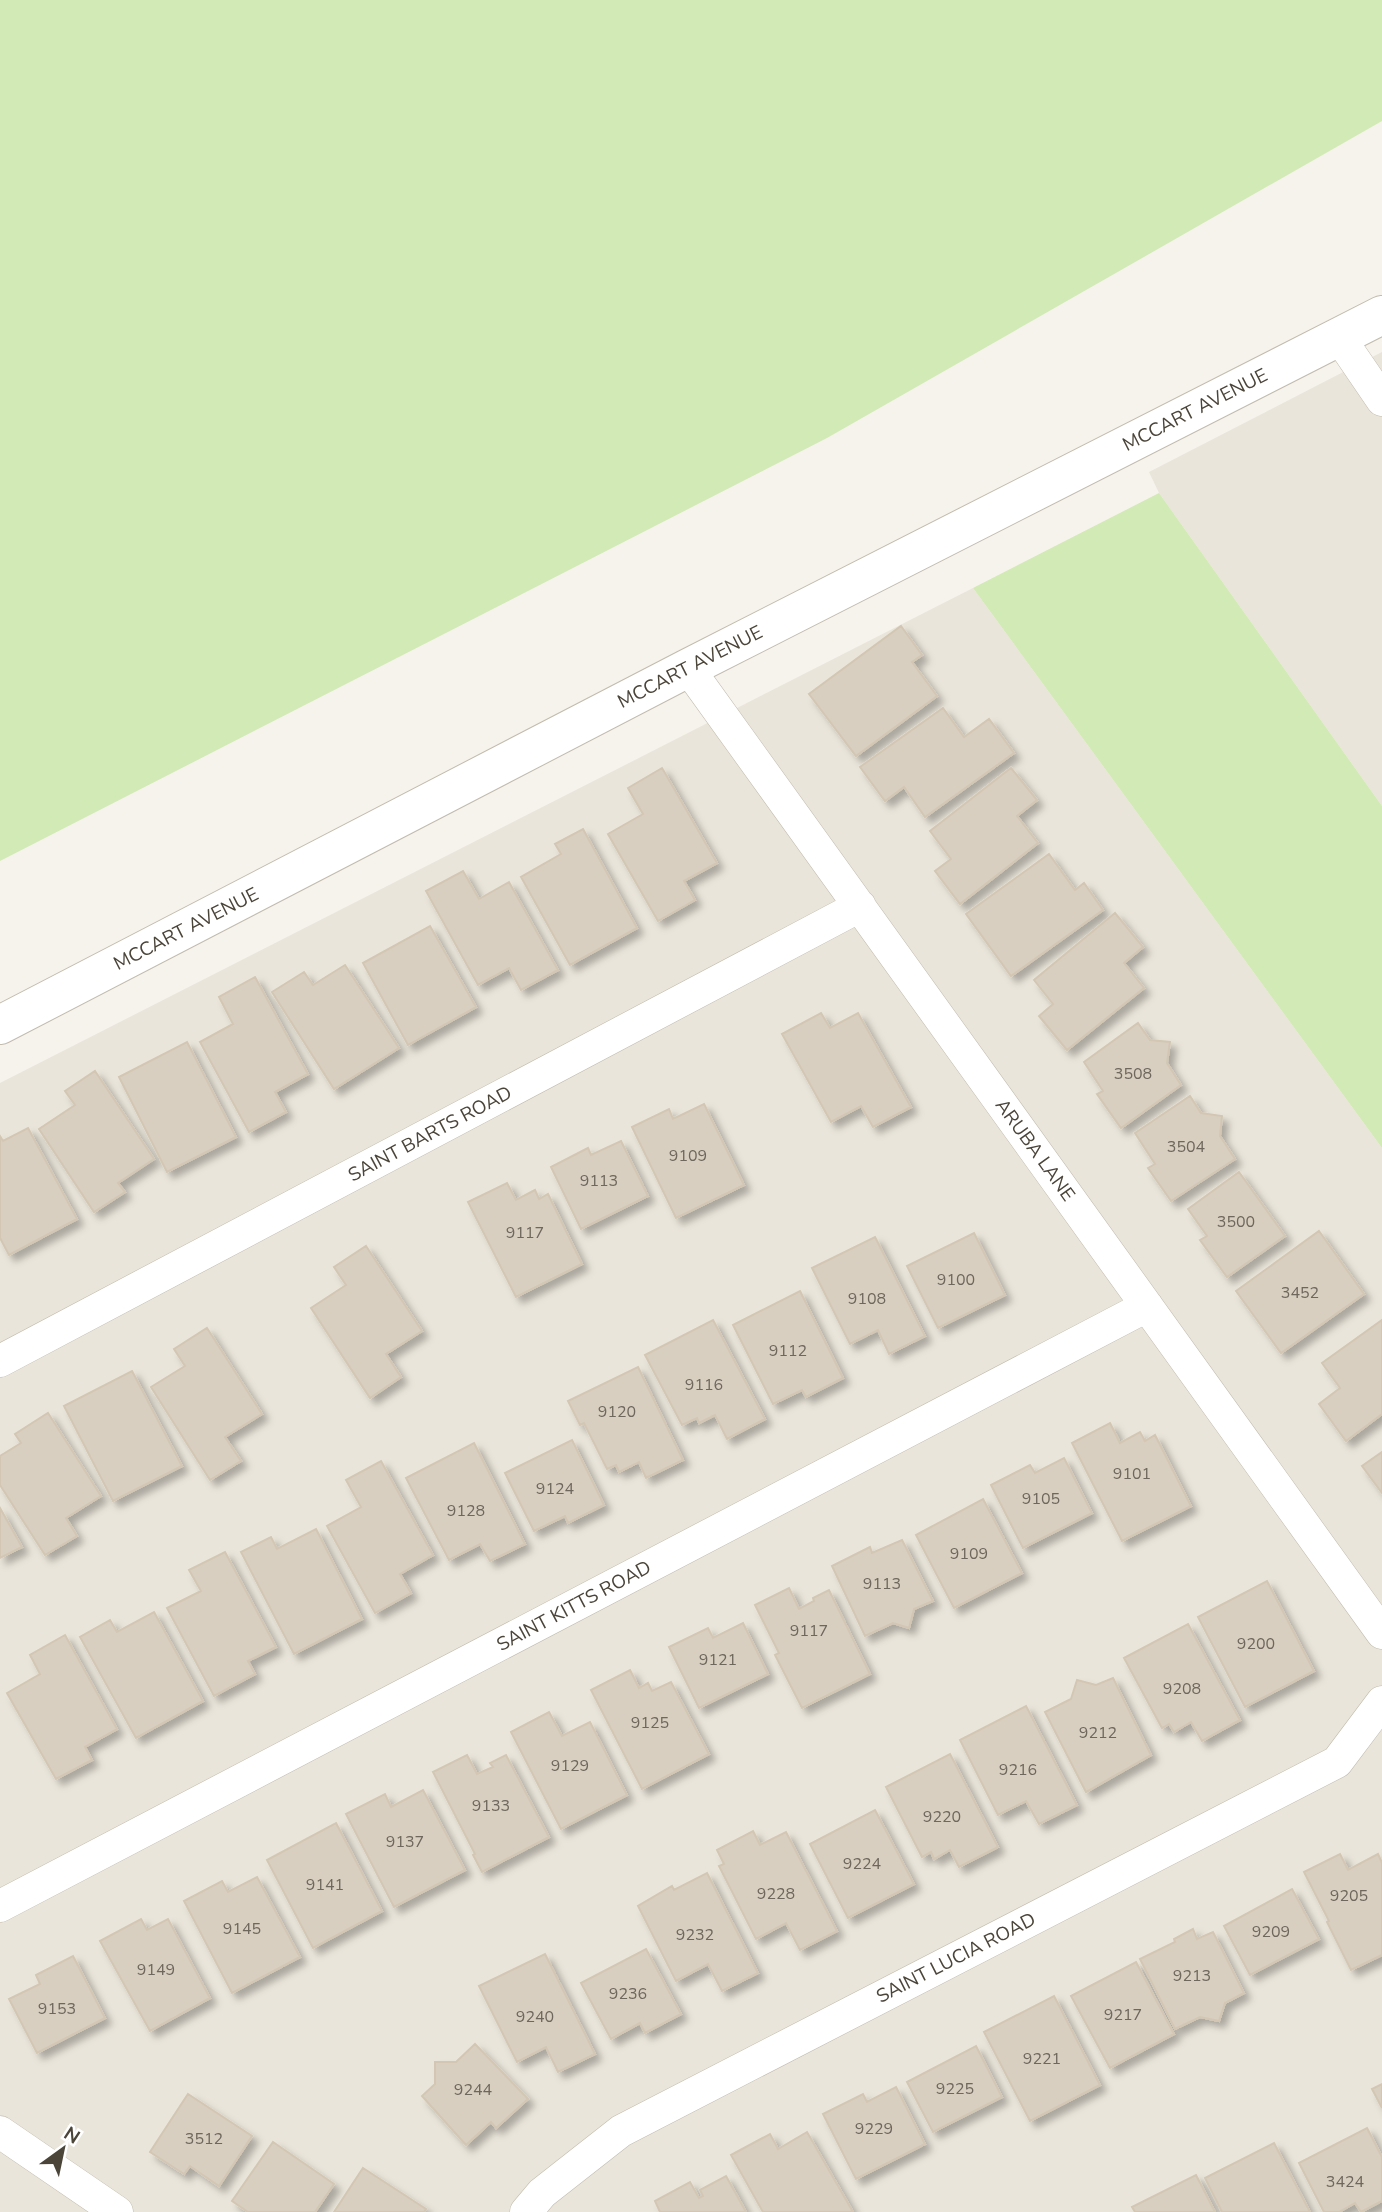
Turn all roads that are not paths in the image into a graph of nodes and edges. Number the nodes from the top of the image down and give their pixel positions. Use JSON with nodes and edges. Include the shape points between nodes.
{"nodes":[{"id":1,"x":1382,"y":315,"type":"edge"},
{"id":2,"x":1339,"y":337,"type":"junction"},
{"id":3,"x":1382,"y":400,"type":"edge"},
{"id":4,"x":688,"y":668,"type":"junction"},
{"id":5,"x":860,"y":906,"type":"junction"},
{"id":6,"x":0,"y":1026,"type":"edge"},
{"id":7,"x":1147,"y":1306,"type":"junction"},
{"id":8,"x":0,"y":1361,"type":"edge"},
{"id":9,"x":1382,"y":1633,"type":"edge"},
{"id":10,"x":1382,"y":1702,"type":"edge"},
{"id":11,"x":0,"y":1906,"type":"edge"},
{"id":12,"x":0,"y":2132,"type":"edge"},
{"id":13,"x":117,"y":2212,"type":"edge"},
{"id":14,"x":526,"y":2212,"type":"edge"}],
"edges":[{"from":1,"to":2,"type":"street","name":"MCCART AVENUE"},
{"from":2,"to":3,"type":"street"},
{"from":2,"to":4,"type":"street","name":"MCCART AVENUE"},
{"from":4,"to":5,"type":"street","name":"ARUBA LANE"},
{"from":4,"to":6,"type":"street","name":"MCCART AVENUE"},
{"from":5,"to":7,"type":"street","name":"ARUBA LANE"},
{"from":5,"to":8,"type":"street","name":"SAINT BARTS ROAD"},
{"from":7,"to":9,"type":"street","name":"ARUBA LANE"},
{"from":7,"to":11,"type":"street","name":"SAINT KITTS ROAD"},
{"from":10,"to":14,"type":"street","name":"SAINT LUCIA ROAD","via":[[1336,1762],[621,2131],[542,2193]]},
{"from":12,"to":13,"type":"street"}]}
